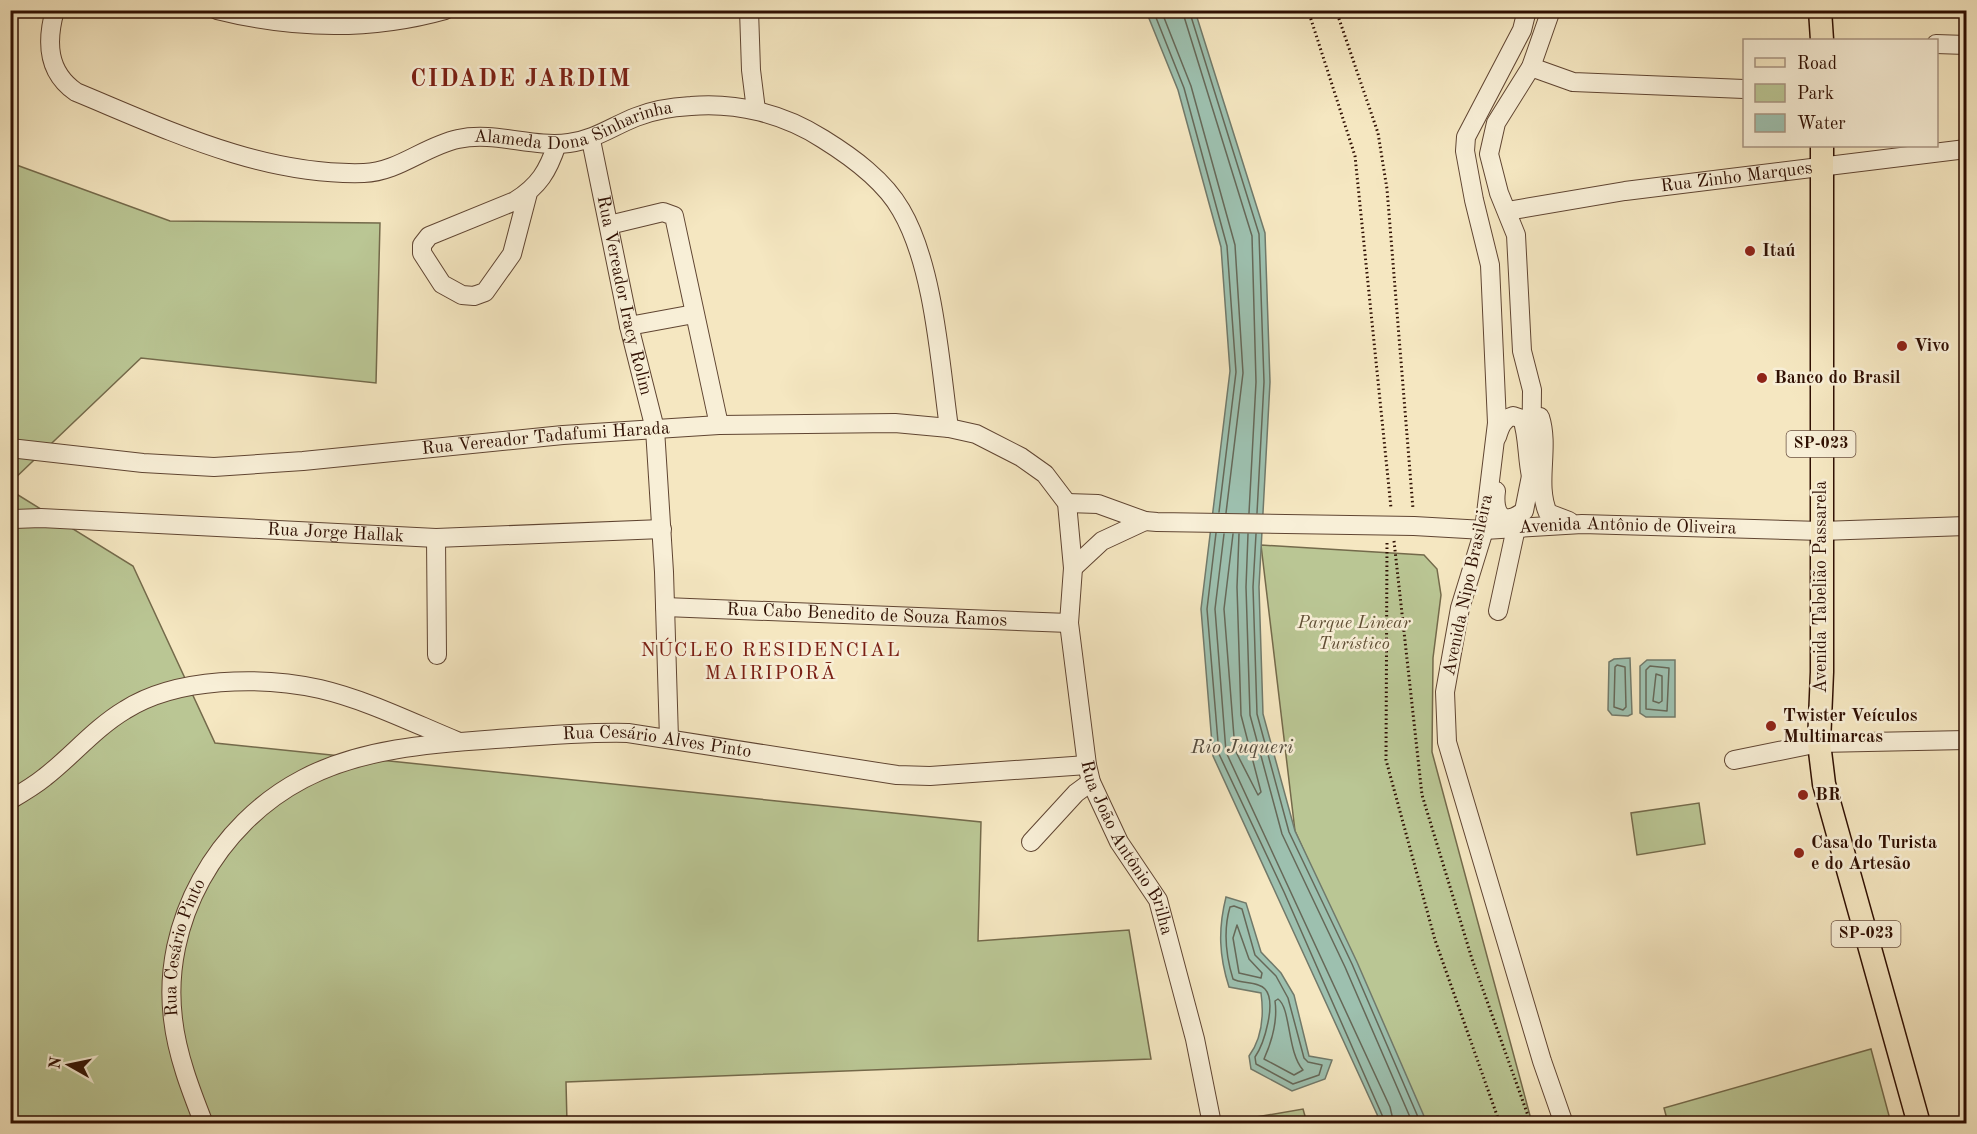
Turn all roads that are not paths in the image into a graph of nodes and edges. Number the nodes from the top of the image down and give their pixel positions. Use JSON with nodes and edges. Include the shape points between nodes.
{"nodes":[{"id":1,"x":55,"y":10,"type":"edge"},
{"id":2,"x":217,"y":10,"type":"edge"},
{"id":3,"x":445,"y":10,"type":"edge"},
{"id":4,"x":749,"y":10,"type":"edge"},
{"id":5,"x":1527,"y":10,"type":"edge"},
{"id":6,"x":1551,"y":10,"type":"edge"},
{"id":7,"x":1820,"y":10,"type":"edge"},
{"id":8,"x":1822,"y":39,"type":"edge"},
{"id":9,"x":1938,"y":44,"type":"edge"},
{"id":10,"x":1966,"y":45,"type":"edge"},
{"id":11,"x":1531,"y":68,"type":"junction"},
{"id":12,"x":1743,"y":89,"type":"edge"},
{"id":13,"x":756,"y":110,"type":"junction"},
{"id":14,"x":591,"y":140,"type":"junction"},
{"id":15,"x":557,"y":144,"type":"junction"},
{"id":16,"x":1822,"y":147,"type":"edge"},
{"id":17,"x":1966,"y":149,"type":"edge"},
{"id":18,"x":1822,"y":169,"type":"junction"},
{"id":19,"x":528,"y":193,"type":"junction"},
{"id":20,"x":1507,"y":211,"type":"junction"},
{"id":21,"x":609,"y":225,"type":"junction"},
{"id":22,"x":694,"y":314,"type":"junction"},
{"id":23,"x":629,"y":326,"type":"junction"},
{"id":24,"x":1532,"y":390,"type":"junction"},
{"id":25,"x":719,"y":426,"type":"junction"},
{"id":26,"x":949,"y":428,"type":"junction"},
{"id":27,"x":655,"y":429,"type":"junction"},
{"id":28,"x":1495,"y":441,"type":"junction"},
{"id":29,"x":10,"y":448,"type":"edge"},
{"id":30,"x":1531,"y":476,"type":"junction"},
{"id":31,"x":1067,"y":503,"type":"junction"},
{"id":32,"x":1151,"y":521,"type":"junction"},
{"id":33,"x":10,"y":522,"type":"edge"},
{"id":34,"x":1582,"y":524,"type":"junction"},
{"id":35,"x":1966,"y":526,"type":"edge"},
{"id":36,"x":662,"y":528,"type":"junction"},
{"id":37,"x":1516,"y":528,"type":"junction"},
{"id":38,"x":1484,"y":530,"type":"junction"},
{"id":39,"x":1821,"y":531,"type":"junction"},
{"id":40,"x":436,"y":538,"type":"junction"},
{"id":41,"x":1073,"y":568,"type":"junction"},
{"id":42,"x":665,"y":607,"type":"junction"},
{"id":43,"x":1498,"y":611,"type":"dead end"},
{"id":44,"x":1069,"y":622,"type":"junction"},
{"id":45,"x":437,"y":655,"type":"dead end"},
{"id":46,"x":669,"y":740,"type":"junction"},
{"id":47,"x":1966,"y":740,"type":"edge"},
{"id":48,"x":459,"y":742,"type":"junction"},
{"id":49,"x":1819,"y":743,"type":"junction"},
{"id":50,"x":1734,"y":760,"type":"dead end"},
{"id":51,"x":1089,"y":773,"type":"junction"},
{"id":52,"x":10,"y":800,"type":"edge"},
{"id":53,"x":246,"y":820,"type":"joint"},
{"id":54,"x":1030,"y":842,"type":"dead end"},
{"id":55,"x":1205,"y":1122,"type":"edge"},
{"id":56,"x":204,"y":1124,"type":"edge"},
{"id":57,"x":1564,"y":1124,"type":"edge"},
{"id":58,"x":1919,"y":1124,"type":"edge"}],
"edges":[{"from":1,"to":15,"type":"street","name":"Alameda Dona Sinharinha","via":[[48,34],[50,53],[63,84],[173,133],[274,165],[365,173],[391,168],[441,144],[478,136]]},
{"from":2,"to":3,"type":"street","via":[[262,21],[354,26]]},
{"from":4,"to":13,"type":"street"},
{"from":5,"to":28,"type":"street","name":"Avenida Nipo Brasileira","via":[[1522,30],[1466,136],[1472,189],[1490,265]]},
{"from":6,"to":11,"type":"street"},
{"from":7,"to":8,"type":"main road"},
{"from":9,"to":10,"type":"street"},
{"from":11,"to":12,"type":"street","via":[[1573,82]]},
{"from":11,"to":20,"type":"street","via":[[1496,123],[1490,143],[1492,172]]},
{"from":13,"to":14,"type":"street","name":"Alameda Dona Sinharinha","via":[[715,106],[664,110],[639,116]]},
{"from":13,"to":26,"type":"street","name":"Alameda Dona Sinharinha","via":[[804,126],[846,153],[874,177],[901,209],[926,280]]},
{"from":14,"to":15,"type":"street","name":"Alameda Dona Sinharinha"},
{"from":14,"to":21,"type":"street","name":"Rua Vereador Iracy Rolim"},
{"from":15,"to":19,"type":"street","via":[[549,170]]},
{"from":16,"to":18,"type":"main road","name":"Avenida Tabelião Passarela","number":"SP-023"},
{"from":17,"to":18,"type":"street","name":"Rua Zinho Marques"},
{"from":18,"to":20,"type":"street","name":"Rua Zinho Marques","via":[[1625,191]]},
{"from":18,"to":39,"type":"main road","name":"Avenida Tabelião Passarela","number":"SP-023"},
{"from":19,"to":19,"type":"street","via":[[429,236],[422,245],[422,253],[442,284],[462,295],[485,292],[512,254]]},
{"from":20,"to":24,"type":"street","via":[[1516,235],[1522,351]]},
{"from":21,"to":22,"type":"street","via":[[663,212],[674,216]]},
{"from":21,"to":23,"type":"street","name":"Rua Vereador Iracy Rolim"},
{"from":22,"to":23,"type":"street"},
{"from":22,"to":25,"type":"street"},
{"from":23,"to":27,"type":"street","name":"Rua Vereador Iracy Rolim"},
{"from":24,"to":30,"type":"street"},
{"from":24,"to":34,"type":"street","via":[[1544,430],[1543,502],[1548,513]]},
{"from":25,"to":26,"type":"street","name":"Rua Vereador Tadafumi Harada","via":[[895,423]]},
{"from":25,"to":27,"type":"street","name":"Rua Vereador Tadafumi Harada"},
{"from":26,"to":31,"type":"street","name":"Rua Vereador Tadafumi Harada","via":[[976,434],[1021,457],[1045,474]]},
{"from":27,"to":29,"type":"street","name":"Rua Vereador Tadafumi Harada","via":[[214,467]]},
{"from":27,"to":36,"type":"street","name":"Rua Vereador Iracy Rolim"},
{"from":28,"to":30,"type":"street","via":[[1508,418],[1522,419]]},
{"from":28,"to":30,"type":"street","via":[[1499,466],[1494,506],[1506,519],[1524,512]]},
{"from":28,"to":38,"type":"street","name":"Avenida Nipo Brasileira"},
{"from":31,"to":32,"type":"street","name":"Avenida Antônio de Oliveira","via":[[1098,504]]},
{"from":31,"to":41,"type":"street","name":"Rua João Antônio Brilha"},
{"from":32,"to":38,"type":"street","name":"Avenida Antônio de Oliveira"},
{"from":32,"to":41,"type":"street","name":"Avenida Antônio de Oliveira","via":[[1102,541]]},
{"from":33,"to":40,"type":"street","name":"Rua Jorge Hallak","via":[[41,518]]},
{"from":34,"to":37,"type":"street","name":"Avenida Antônio de Oliveira"},
{"from":34,"to":39,"type":"street","name":"Avenida Antônio de Oliveira"},
{"from":35,"to":39,"type":"street","name":"Avenida Antônio de Oliveira"},
{"from":36,"to":40,"type":"street","name":"Rua Jorge Hallak"},
{"from":36,"to":42,"type":"street","name":"Rua Vereador Iracy Rolim"},
{"from":37,"to":38,"type":"street","name":"Avenida Antônio de Oliveira"},
{"from":37,"to":43,"type":"street"},
{"from":38,"to":57,"type":"street","name":"Avenida Nipo Brasileira","via":[[1460,608],[1447,682],[1447,742]]},
{"from":39,"to":49,"type":"main road","name":"Avenida Tabelião Passarela","number":"SP-023"},
{"from":40,"to":45,"type":"street"},
{"from":41,"to":44,"type":"street","name":"Rua João Antônio Brilha"},
{"from":42,"to":44,"type":"street","name":"Rua Cabo Benedito de Souza Ramos"},
{"from":42,"to":46,"type":"street","name":"Rua Vereador Iracy Rolim"},
{"from":44,"to":51,"type":"street","name":"Rua João Antônio Brilha"},
{"from":46,"to":48,"type":"street","name":"Rua Cesário Alves Pinto","via":[[593,732]]},
{"from":46,"to":51,"type":"street","name":"Rua Cesário Alves Pinto","via":[[897,775]]},
{"from":47,"to":49,"type":"street"},
{"from":48,"to":52,"type":"street","via":[[320,689],[253,681],[196,685],[159,693],[126,709]]},
{"from":48,"to":53,"type":"street","name":"Rua Cesário Alves Pinto","via":[[366,755],[304,778]]},
{"from":49,"to":50,"type":"street"},
{"from":49,"to":58,"type":"main road","name":"Avenida Tabelião Passarela","number":"SP-023","via":[[1824,784]]},
{"from":51,"to":54,"type":"street","via":[[1076,793]]},
{"from":51,"to":55,"type":"street","name":"Rua João Antônio Brilha","via":[[1119,842],[1158,900],[1195,1039]]},
{"from":53,"to":56,"type":"street","name":"Rua Cesário Pinto","via":[[201,878],[177,948],[173,1019],[183,1066]]}]}
